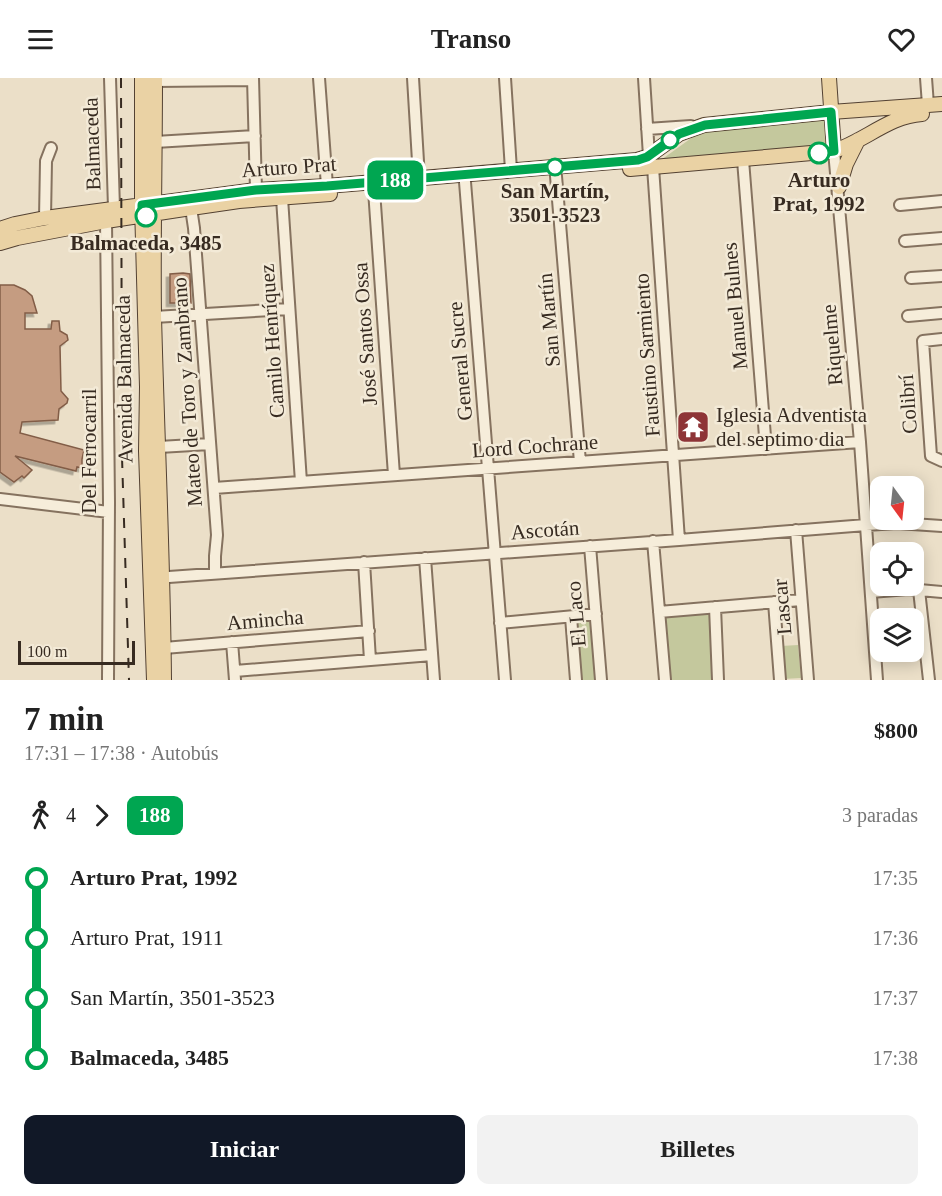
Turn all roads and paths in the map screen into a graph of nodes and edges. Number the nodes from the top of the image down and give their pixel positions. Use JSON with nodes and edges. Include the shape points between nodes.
{"nodes":[{"id":1,"x":110,"y":78,"type":"edge"},
{"id":2,"x":319,"y":78,"type":"edge"},
{"id":3,"x":413,"y":78,"type":"edge"},
{"id":4,"x":505,"y":78,"type":"edge"},
{"id":5,"x":644,"y":78,"type":"edge"},
{"id":6,"x":829,"y":78,"type":"edge"},
{"id":7,"x":926,"y":78,"type":"edge"},
{"id":8,"x":151,"y":79,"type":"edge"},
{"id":9,"x":253,"y":79,"type":"edge"},
{"id":10,"x":942,"y":104,"type":"edge"},
{"id":11,"x":928,"y":105,"type":"junction"},
{"id":12,"x":831,"y":112,"type":"junction"},
{"id":13,"x":942,"y":112,"type":"edge"},
{"id":14,"x":705,"y":125,"type":"junction"},
{"id":15,"x":647,"y":129,"type":"junction"},
{"id":16,"x":255,"y":136,"type":"junction"},
{"id":17,"x":858,"y":140,"type":"junction"},
{"id":18,"x":155,"y":142,"type":"junction"},
{"id":19,"x":51,"y":148,"type":"dead end"},
{"id":20,"x":834,"y":151,"type":"junction"},
{"id":21,"x":743,"y":160,"type":"junction"},
{"id":22,"x":651,"y":162,"type":"junction"},
{"id":23,"x":510,"y":170,"type":"junction"},
{"id":24,"x":556,"y":176,"type":"junction"},
{"id":25,"x":419,"y":178,"type":"junction"},
{"id":26,"x":465,"y":182,"type":"junction"},
{"id":27,"x":327,"y":186,"type":"junction"},
{"id":28,"x":839,"y":187,"type":"junction"},
{"id":29,"x":256,"y":190,"type":"junction"},
{"id":30,"x":374,"y":190,"type":"junction"},
{"id":31,"x":282,"y":198,"type":"junction"},
{"id":32,"x":942,"y":201,"type":"edge"},
{"id":33,"x":900,"y":205,"type":"dead end"},
{"id":34,"x":114,"y":208,"type":"junction"},
{"id":35,"x":191,"y":208,"type":"junction"},
{"id":36,"x":148,"y":210,"type":"junction"},
{"id":37,"x":45,"y":218,"type":"junction"},
{"id":38,"x":106,"y":221,"type":"junction"},
{"id":39,"x":1,"y":234,"type":"edge"},
{"id":40,"x":942,"y":238,"type":"edge"},
{"id":41,"x":905,"y":241,"type":"dead end"},
{"id":42,"x":942,"y":276,"type":"edge"},
{"id":43,"x":910,"y":278,"type":"dead end"},
{"id":44,"x":289,"y":309,"type":"junction"},
{"id":45,"x":200,"y":314,"type":"junction"},
{"id":46,"x":942,"y":314,"type":"edge"},
{"id":47,"x":908,"y":316,"type":"dead end"},
{"id":48,"x":154,"y":317,"type":"junction"},
{"id":49,"x":942,"y":339,"type":"edge"},
{"id":50,"x":860,"y":442,"type":"junction"},
{"id":51,"x":210,"y":444,"type":"junction"},
{"id":52,"x":159,"y":447,"type":"junction"},
{"id":53,"x":766,"y":449,"type":"junction"},
{"id":54,"x":673,"y":455,"type":"junction"},
{"id":55,"x":941,"y":461,"type":"edge"},
{"id":56,"x":580,"y":462,"type":"junction"},
{"id":57,"x":488,"y":468,"type":"junction"},
{"id":58,"x":394,"y":475,"type":"junction"},
{"id":59,"x":301,"y":482,"type":"junction"},
{"id":60,"x":214,"y":488,"type":"junction"},
{"id":61,"x":0,"y":499,"type":"edge"},
{"id":62,"x":109,"y":513,"type":"junction"},
{"id":63,"x":866,"y":525,"type":"junction"},
{"id":64,"x":942,"y":526,"type":"edge"},
{"id":65,"x":796,"y":531,"type":"junction"},
{"id":66,"x":679,"y":540,"type":"junction"},
{"id":67,"x":653,"y":541,"type":"junction"},
{"id":68,"x":590,"y":546,"type":"junction"},
{"id":69,"x":494,"y":553,"type":"junction"},
{"id":70,"x":425,"y":558,"type":"junction"},
{"id":71,"x":364,"y":562,"type":"junction"},
{"id":72,"x":215,"y":573,"type":"junction"},
{"id":73,"x":157,"y":578,"type":"junction"},
{"id":74,"x":870,"y":579,"type":"edge"},
{"id":75,"x":924,"y":590,"type":"edge"},
{"id":76,"x":942,"y":592,"type":"edge"},
{"id":77,"x":871,"y":596,"type":"edge"},
{"id":78,"x":921,"y":596,"type":"edge"},
{"id":79,"x":801,"y":600,"type":"junction"},
{"id":80,"x":774,"y":602,"type":"junction"},
{"id":81,"x":715,"y":607,"type":"junction"},
{"id":82,"x":659,"y":612,"type":"junction"},
{"id":83,"x":596,"y":614,"type":"junction"},
{"id":84,"x":571,"y":617,"type":"junction"},
{"id":85,"x":500,"y":623,"type":"junction"},
{"id":86,"x":369,"y":631,"type":"junction"},
{"id":87,"x":232,"y":642,"type":"junction"},
{"id":88,"x":164,"y":648,"type":"junction"},
{"id":89,"x":432,"y":655,"type":"junction"},
{"id":90,"x":370,"y":660,"type":"junction"},
{"id":91,"x":235,"y":676,"type":"edge"},
{"id":92,"x":108,"y":680,"type":"edge"},
{"id":93,"x":154,"y":680,"type":"edge"},
{"id":94,"x":164,"y":680,"type":"edge"},
{"id":95,"x":434,"y":680,"type":"edge"},
{"id":96,"x":504,"y":680,"type":"edge"},
{"id":97,"x":576,"y":680,"type":"edge"},
{"id":98,"x":601,"y":680,"type":"edge"},
{"id":99,"x":665,"y":680,"type":"edge"},
{"id":100,"x":718,"y":680,"type":"edge"},
{"id":101,"x":780,"y":680,"type":"edge"},
{"id":102,"x":808,"y":680,"type":"edge"},
{"id":103,"x":877,"y":680,"type":"edge"},
{"id":104,"x":929,"y":680,"type":"edge"}],
"edges":[{"from":1,"to":34,"type":"street","name":"Balmaceda"},
{"from":2,"to":27,"type":"street"},
{"from":3,"to":25,"type":"street"},
{"from":4,"to":23,"type":"street"},
{"from":5,"to":15,"type":"street","name":"Faustino Sarmiento"},
{"from":6,"to":12,"type":"main road"},
{"from":7,"to":11,"type":"street"},
{"from":8,"to":9,"type":"street"},
{"from":8,"to":18,"type":"main road","name":"Avenida Balmaceda"},
{"from":8,"to":36,"type":"main road","name":"Avenida Balmaceda"},
{"from":9,"to":16,"type":"street"},
{"from":10,"to":11,"type":"main road","name":"Arturo Prat"},
{"from":11,"to":12,"type":"main road","name":"Arturo Prat"},
{"from":12,"to":14,"type":"main road","name":"Arturo Prat"},
{"from":12,"to":20,"type":"main road"},
{"from":13,"to":17,"type":"main road","name":"Arturo Prat","via":[[900,117]]},
{"from":14,"to":15,"type":"street","name":"Arturo Prat"},
{"from":14,"to":22,"type":"main road","name":"Arturo Prat","via":[[679,134]]},
{"from":15,"to":22,"type":"street","name":"Faustino Sarmiento"},
{"from":16,"to":18,"type":"street"},
{"from":16,"to":29,"type":"street"},
{"from":17,"to":20,"type":"main road","name":"Arturo Prat"},
{"from":17,"to":28,"type":"main road"},
{"from":18,"to":36,"type":"main road","name":"Avenida Balmaceda"},
{"from":19,"to":37,"type":"street","via":[[46,161]]},
{"from":20,"to":21,"type":"main road","name":"Arturo Prat"},
{"from":20,"to":28,"type":"street","name":"Riquelme"},
{"from":21,"to":22,"type":"main road","name":"Arturo Prat"},
{"from":21,"to":53,"type":"street","name":"Manuel Bulnes"},
{"from":22,"to":23,"type":"main road","name":"Arturo Prat"},
{"from":22,"to":24,"type":"main road","name":"Arturo Prat"},
{"from":22,"to":54,"type":"street","name":"Faustino Sarmiento"},
{"from":23,"to":25,"type":"main road","name":"Arturo Prat"},
{"from":24,"to":26,"type":"main road","name":"Arturo Prat"},
{"from":24,"to":56,"type":"street","name":"San Martín"},
{"from":25,"to":27,"type":"main road","name":"Arturo Prat"},
{"from":26,"to":30,"type":"main road","name":"Arturo Prat"},
{"from":26,"to":57,"type":"street","name":"General Sucre"},
{"from":27,"to":29,"type":"main road","name":"Arturo Prat"},
{"from":28,"to":50,"type":"street","name":"Riquelme"},
{"from":29,"to":36,"type":"main road","name":"Arturo Prat"},
{"from":30,"to":31,"type":"main road","name":"Arturo Prat"},
{"from":30,"to":58,"type":"street","name":"José Santos Ossa"},
{"from":31,"to":35,"type":"main road","name":"Arturo Prat"},
{"from":31,"to":44,"type":"street","name":"Camilo Henríquez"},
{"from":32,"to":33,"type":"street"},
{"from":34,"to":36,"type":"main road"},
{"from":34,"to":37,"type":"main road"},
{"from":35,"to":36,"type":"main road","name":"Arturo Prat"},
{"from":35,"to":45,"type":"street","name":"Mateo de Toro y Zambrano"},
{"from":36,"to":38,"type":"main road"},
{"from":36,"to":48,"type":"main road","name":"Avenida Balmaceda"},
{"from":36,"to":73,"type":"main road","name":"Avenida Balmaceda","via":[[146,451]]},
{"from":37,"to":39,"type":"main road","via":[[15,224]]},
{"from":38,"to":39,"type":"main road"},
{"from":38,"to":62,"type":"street","name":"Del Ferrocarril"},
{"from":40,"to":41,"type":"street"},
{"from":42,"to":43,"type":"street"},
{"from":44,"to":45,"type":"street"},
{"from":44,"to":59,"type":"street","name":"Camilo Henríquez"},
{"from":45,"to":48,"type":"street"},
{"from":45,"to":51,"type":"street","name":"Mateo de Toro y Zambrano"},
{"from":46,"to":47,"type":"street"},
{"from":48,"to":52,"type":"main road","name":"Avenida Balmaceda"},
{"from":49,"to":55,"type":"street","name":"Colibrí","via":[[923,341],[931,456]]},
{"from":50,"to":53,"type":"street","name":"Lord Cochrane"},
{"from":50,"to":63,"type":"street","name":"Riquelme"},
{"from":51,"to":52,"type":"street"},
{"from":51,"to":60,"type":"street","name":"Mateo de Toro y Zambrano"},
{"from":52,"to":73,"type":"main road","name":"Avenida Balmaceda"},
{"from":53,"to":54,"type":"street","name":"Lord Cochrane"},
{"from":54,"to":56,"type":"street","name":"Lord Cochrane"},
{"from":54,"to":66,"type":"street","name":"Faustino Sarmiento"},
{"from":56,"to":57,"type":"street","name":"Lord Cochrane"},
{"from":57,"to":58,"type":"street","name":"Lord Cochrane"},
{"from":57,"to":69,"type":"street","name":"General Sucre"},
{"from":58,"to":59,"type":"street","name":"Lord Cochrane"},
{"from":59,"to":60,"type":"street","name":"Lord Cochrane"},
{"from":60,"to":72,"type":"street","name":"Mateo de Toro y Zambrano"},
{"from":61,"to":62,"type":"street"},
{"from":62,"to":92,"type":"street","name":"Del Ferrocarril"},
{"from":63,"to":64,"type":"street","name":"Ascotán"},
{"from":63,"to":65,"type":"street","name":"Ascotán"},
{"from":63,"to":74,"type":"street","name":"Riquelme"},
{"from":65,"to":66,"type":"street","name":"Ascotán"},
{"from":65,"to":79,"type":"street","name":"Lascar"},
{"from":66,"to":67,"type":"street","name":"Ascotán"},
{"from":67,"to":68,"type":"street","name":"Ascotán"},
{"from":67,"to":82,"type":"street"},
{"from":68,"to":69,"type":"street","name":"Ascotán"},
{"from":68,"to":83,"type":"street","name":"El Laco"},
{"from":69,"to":70,"type":"street","name":"Ascotán"},
{"from":69,"to":85,"type":"street","name":"General Sucre"},
{"from":70,"to":71,"type":"street","name":"Ascotán"},
{"from":70,"to":89,"type":"street"},
{"from":71,"to":72,"type":"street","name":"Ascotán"},
{"from":71,"to":86,"type":"street"},
{"from":72,"to":73,"type":"street","name":"Ascotán"},
{"from":73,"to":88,"type":"main road","name":"Avenida Balmaceda"},
{"from":73,"to":93,"type":"main road","name":"Avenida Balmaceda"},
{"from":75,"to":76,"type":"street"},
{"from":77,"to":103,"type":"street","name":"Riquelme"},
{"from":78,"to":104,"type":"street"},
{"from":79,"to":80,"type":"street"},
{"from":79,"to":102,"type":"street","name":"Lascar"},
{"from":80,"to":81,"type":"street"},
{"from":80,"to":101,"type":"street","name":"Lascar"},
{"from":81,"to":82,"type":"street"},
{"from":81,"to":100,"type":"street"},
{"from":82,"to":99,"type":"street"},
{"from":83,"to":84,"type":"street"},
{"from":83,"to":98,"type":"street","name":"El Laco"},
{"from":84,"to":85,"type":"street"},
{"from":84,"to":97,"type":"street","name":"El Laco"},
{"from":85,"to":96,"type":"street","name":"General Sucre"},
{"from":86,"to":87,"type":"street","name":"Amincha"},
{"from":86,"to":90,"type":"street"},
{"from":87,"to":88,"type":"street","name":"Amincha"},
{"from":87,"to":91,"type":"street"},
{"from":88,"to":94,"type":"main road","name":"Avenida Balmaceda"},
{"from":89,"to":90,"type":"street"},
{"from":89,"to":95,"type":"street"},
{"from":90,"to":91,"type":"street"}]}
